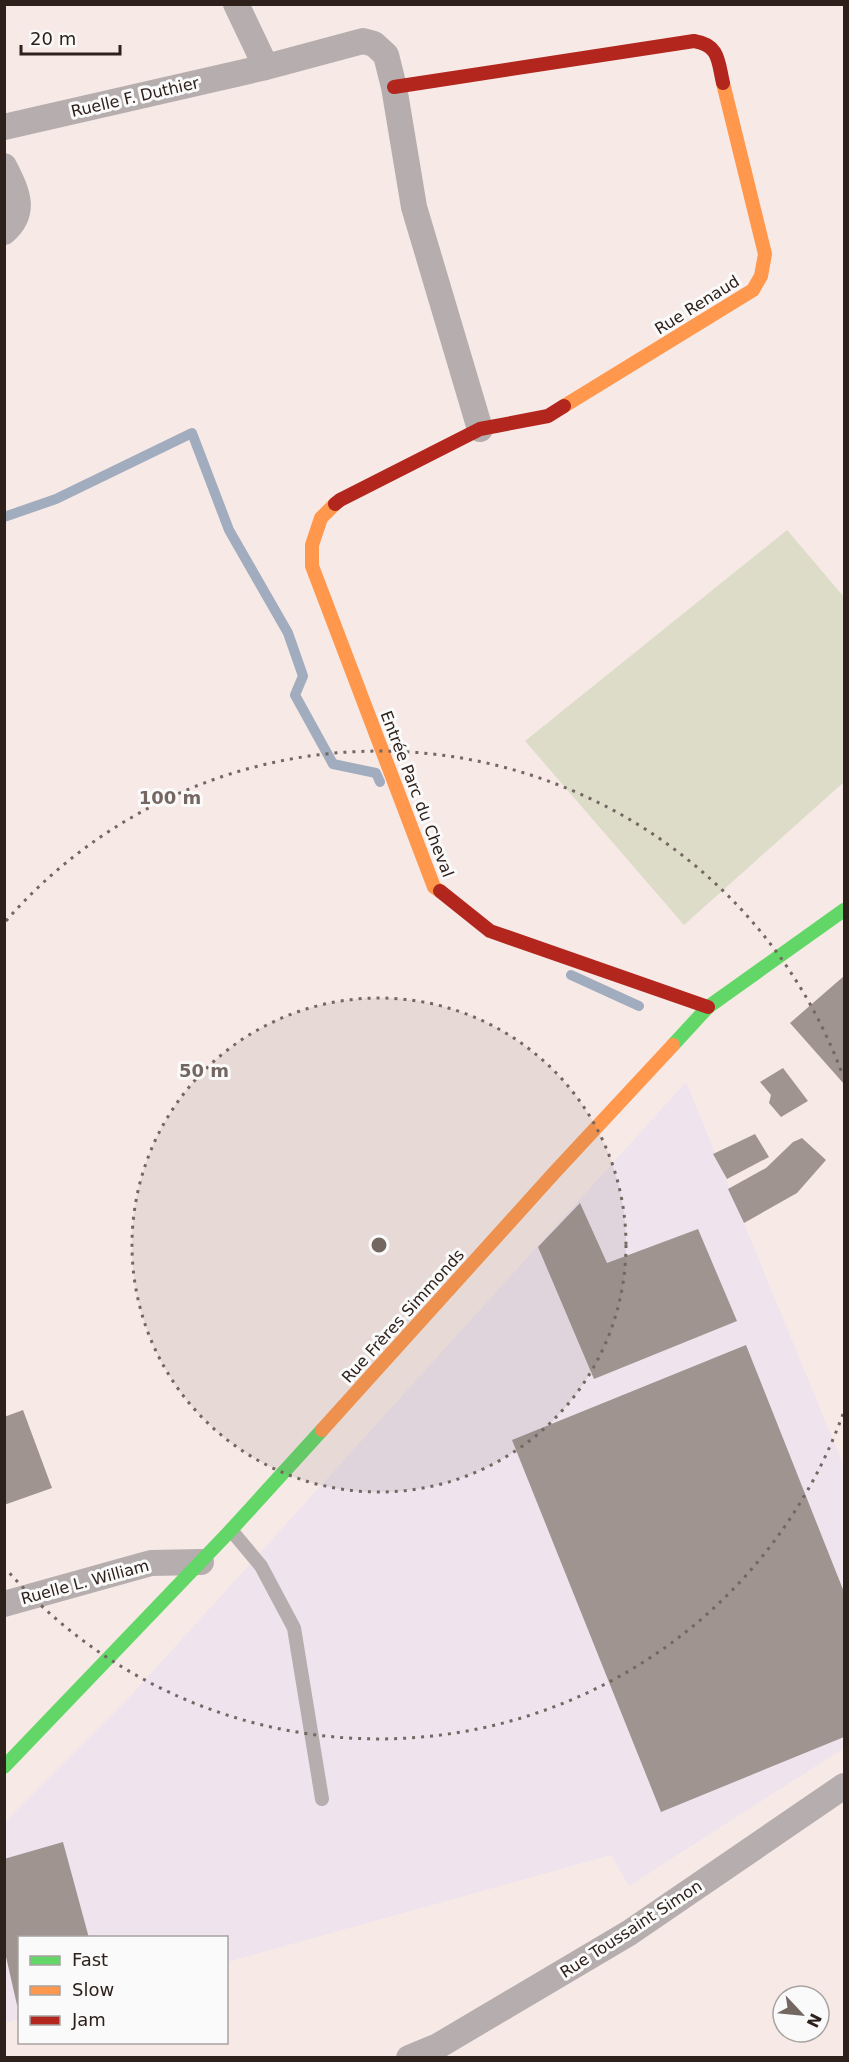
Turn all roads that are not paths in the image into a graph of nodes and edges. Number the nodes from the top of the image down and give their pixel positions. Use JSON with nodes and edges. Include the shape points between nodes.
{"nodes":[{"id":1,"x":237,"y":5,"type":"edge"},
{"id":2,"x":266,"y":67,"type":"junction"},
{"id":3,"x":394,"y":87,"type":"junction"},
{"id":4,"x":4,"y":127,"type":"edge"},
{"id":5,"x":4,"y":166,"type":"edge"},
{"id":6,"x":4,"y":232,"type":"edge"},
{"id":7,"x":480,"y":429,"type":"junction"},
{"id":8,"x":312,"y":566,"type":"joint"},
{"id":9,"x":844,"y":910,"type":"edge"},
{"id":10,"x":708,"y":1007,"type":"junction"},
{"id":11,"x":231,"y":1530,"type":"junction"},
{"id":12,"x":201,"y":1562,"type":"junction"},
{"id":13,"x":4,"y":1604,"type":"edge"},
{"id":14,"x":4,"y":1767,"type":"edge"},
{"id":15,"x":844,"y":1786,"type":"edge"},
{"id":16,"x":322,"y":1799,"type":"dead end"},
{"id":17,"x":440,"y":2052,"type":"edge"},
{"id":18,"x":409,"y":2058,"type":"edge"}],
"edges":[{"from":1,"to":2,"type":"street"},
{"from":2,"to":3,"type":"street","name":"Ruelle F. Duthier","via":[[363,41],[374,44],[386,55]]},
{"from":2,"to":4,"type":"street","name":"Ruelle F. Duthier"},
{"from":3,"to":7,"type":"street","name":"Ruelle F. Duthier","via":[[414,207]]},
{"from":3,"to":7,"type":"street","name":"Rue Renaud","via":[[694,41],[707,43],[715,51],[765,254],[761,276],[753,290],[548,416]]},
{"from":5,"to":6,"type":"street","via":[[16,192],[18,210],[13,224]]},
{"from":7,"to":8,"type":"street","name":"Rue Renaud","via":[[340,500],[321,518],[312,545]]},
{"from":8,"to":10,"type":"street","name":"Entrée Parc du Cheval","via":[[434,887],[490,931]]},
{"from":9,"to":10,"type":"street","name":"Rue Frères Simmonds"},
{"from":10,"to":11,"type":"street","name":"Rue Frères Simmonds"},
{"from":11,"to":12,"type":"street","name":"Rue Frères Simmonds"},
{"from":11,"to":16,"type":"lane","via":[[261,1566],[294,1629]]},
{"from":12,"to":13,"type":"street","name":"Ruelle L. William","via":[[151,1563]]},
{"from":12,"to":14,"type":"street","name":"Rue Frères Simmonds"},
{"from":15,"to":17,"type":"street","name":"Rue Toussaint Simon","via":[[629,1934]]},
{"from":17,"to":18,"type":"street","name":"Rue Toussaint Simon"}]}
